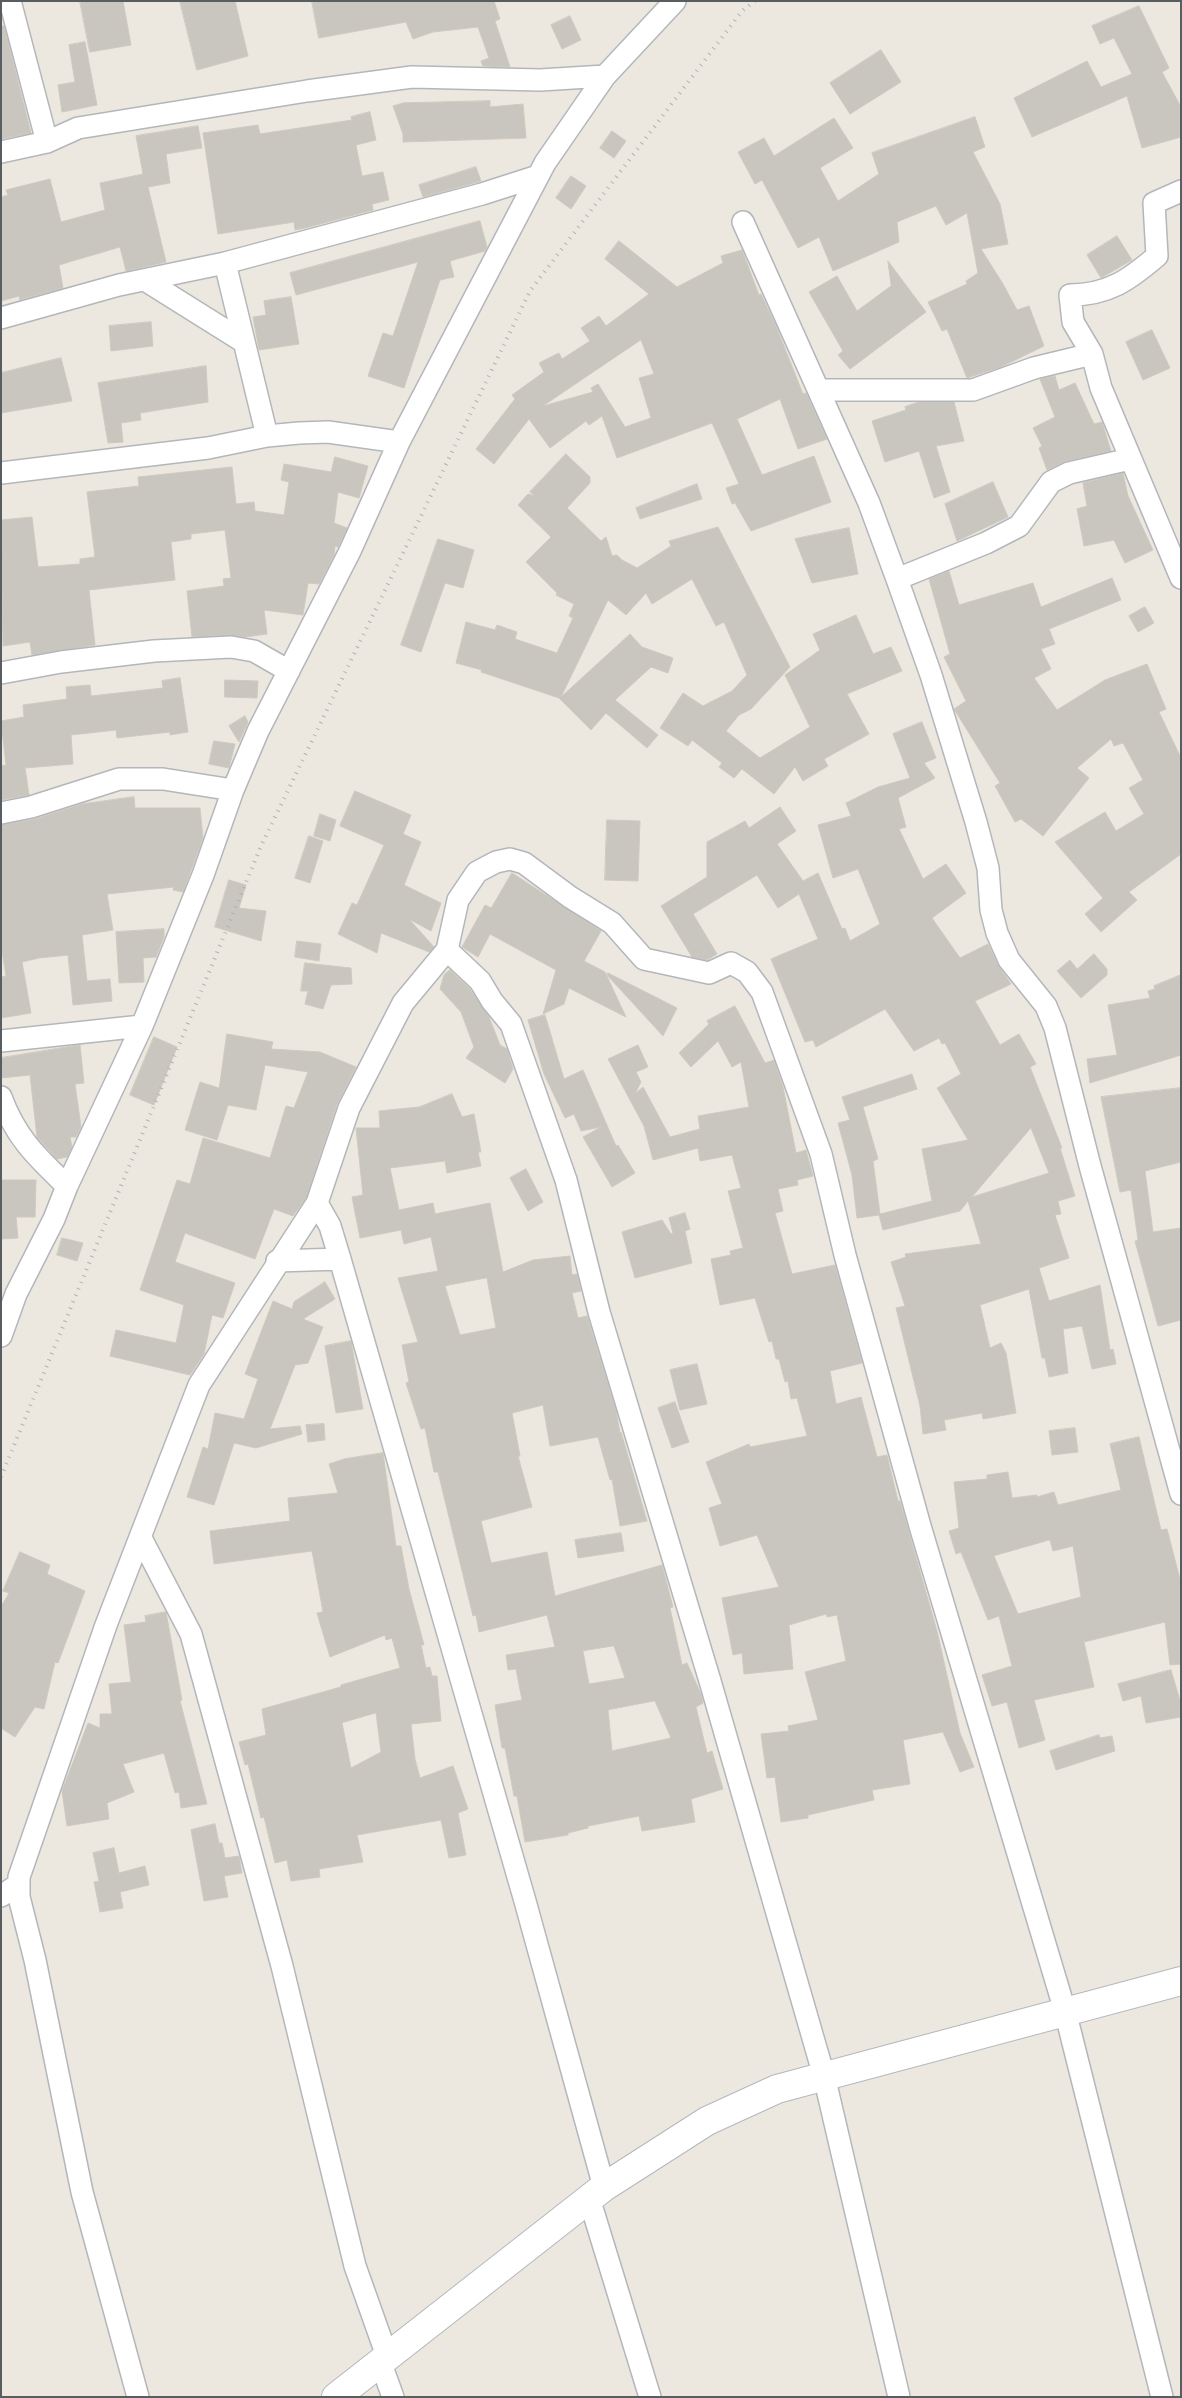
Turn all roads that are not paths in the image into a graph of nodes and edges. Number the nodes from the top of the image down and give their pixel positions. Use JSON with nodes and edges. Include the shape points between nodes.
{"nodes":[{"id":1,"x":10,"y":1,"type":"edge"},
{"id":2,"x":675,"y":1,"type":"edge"},
{"id":3,"x":605,"y":76,"type":"junction"},
{"id":4,"x":48,"y":142,"type":"junction"},
{"id":5,"x":1,"y":152,"type":"edge"},
{"id":6,"x":538,"y":176,"type":"junction"},
{"id":7,"x":1181,"y":191,"type":"edge"},
{"id":8,"x":743,"y":222,"type":"dead end"},
{"id":9,"x":225,"y":263,"type":"junction"},
{"id":10,"x":145,"y":280,"type":"junction"},
{"id":11,"x":1,"y":318,"type":"edge"},
{"id":12,"x":244,"y":342,"type":"junction"},
{"id":13,"x":1092,"y":354,"type":"junction"},
{"id":14,"x":820,"y":390,"type":"junction"},
{"id":15,"x":267,"y":436,"type":"junction"},
{"id":16,"x":399,"y":442,"type":"junction"},
{"id":17,"x":1130,"y":460,"type":"junction"},
{"id":18,"x":1,"y":473,"type":"edge"},
{"id":19,"x":1181,"y":578,"type":"edge"},
{"id":20,"x":897,"y":579,"type":"junction"},
{"id":21,"x":288,"y":671,"type":"junction"},
{"id":22,"x":1,"y":673,"type":"edge"},
{"id":23,"x":233,"y":790,"type":"junction"},
{"id":24,"x":1,"y":813,"type":"edge"},
{"id":25,"x":447,"y":950,"type":"junction"},
{"id":26,"x":142,"y":1026,"type":"junction"},
{"id":27,"x":1,"y":1041,"type":"edge"},
{"id":28,"x":1,"y":1097,"type":"edge"},
{"id":29,"x":67,"y":1186,"type":"junction"},
{"id":30,"x":316,"y":1203,"type":"junction"},
{"id":31,"x":340,"y":1259,"type":"junction"},
{"id":32,"x":277,"y":1261,"type":"junction"},
{"id":33,"x":8,"y":1295,"type":"edge"},
{"id":34,"x":1,"y":1336,"type":"edge"},
{"id":35,"x":1181,"y":1494,"type":"edge"},
{"id":36,"x":140,"y":1538,"type":"junction"},
{"id":37,"x":19,"y":1884,"type":"junction"},
{"id":38,"x":1,"y":1896,"type":"edge"},
{"id":39,"x":1181,"y":1981,"type":"edge"},
{"id":40,"x":1066,"y":2011,"type":"junction"},
{"id":41,"x":824,"y":2076,"type":"junction"},
{"id":42,"x":597,"y":2192,"type":"junction"},
{"id":43,"x":383,"y":2359,"type":"junction"},
{"id":44,"x":138,"y":2397,"type":"edge"},
{"id":45,"x":336,"y":2397,"type":"edge"},
{"id":46,"x":393,"y":2397,"type":"edge"},
{"id":47,"x":650,"y":2397,"type":"edge"},
{"id":48,"x":899,"y":2397,"type":"edge"},
{"id":49,"x":1162,"y":2397,"type":"edge"}],
"edges":[{"from":1,"to":4,"type":"street"},
{"from":2,"to":3,"type":"street"},
{"from":3,"to":4,"type":"street","via":[[540,80],[412,77],[78,128]]},
{"from":3,"to":6,"type":"street"},
{"from":4,"to":5,"type":"street"},
{"from":6,"to":9,"type":"street"},
{"from":6,"to":16,"type":"street"},
{"from":7,"to":13,"type":"street","via":[[1154,203],[1157,256],[1130,279],[1091,295],[1070,295],[1073,322]]},
{"from":8,"to":14,"type":"street"},
{"from":9,"to":10,"type":"street"},
{"from":9,"to":12,"type":"street"},
{"from":10,"to":11,"type":"street"},
{"from":10,"to":12,"type":"street"},
{"from":12,"to":15,"type":"street"},
{"from":13,"to":14,"type":"street","via":[[1034,368],[973,390]]},
{"from":13,"to":17,"type":"street"},
{"from":14,"to":20,"type":"street","via":[[869,503]]},
{"from":15,"to":16,"type":"street","via":[[328,432]]},
{"from":15,"to":18,"type":"street","via":[[208,448]]},
{"from":16,"to":21,"type":"street","via":[[350,550]]},
{"from":17,"to":19,"type":"street"},
{"from":17,"to":20,"type":"street","via":[[1069,473],[1051,482],[1019,526]]},
{"from":20,"to":35,"type":"street","via":[[931,675],[976,822],[988,868],[991,910],[997,933],[1009,960],[1046,1006],[1055,1028]]},
{"from":21,"to":22,"type":"street","via":[[254,651],[231,647],[154,651]]},
{"from":21,"to":23,"type":"street"},
{"from":23,"to":24,"type":"street","via":[[163,780],[119,779]]},
{"from":23,"to":26,"type":"street","via":[[203,875]]},
{"from":25,"to":30,"type":"street","via":[[403,1004],[374,1056],[349,1108]]},
{"from":25,"to":40,"type":"street","via":[[458,900],[477,872],[510,859],[537,871],[570,898],[612,924],[644,959],[709,973],[731,963],[748,972],[762,992],[821,1154],[845,1255],[920,1526]]},
{"from":25,"to":41,"type":"street","via":[[480,981],[511,1024],[566,1180],[599,1312]]},
{"from":26,"to":27,"type":"street"},
{"from":26,"to":29,"type":"street"},
{"from":28,"to":29,"type":"street","via":[[9,1117],[32,1152]]},
{"from":29,"to":33,"type":"street","via":[[54,1220]]},
{"from":30,"to":31,"type":"street","via":[[330,1226]]},
{"from":30,"to":32,"type":"street"},
{"from":31,"to":32,"type":"street"},
{"from":31,"to":42,"type":"street","via":[[525,1901]]},
{"from":32,"to":36,"type":"street","via":[[199,1385]]},
{"from":33,"to":34,"type":"street"},
{"from":36,"to":37,"type":"street","via":[[35,1826],[18,1876]]},
{"from":36,"to":43,"type":"street","via":[[191,1634],[282,1966],[355,2266]]},
{"from":37,"to":38,"type":"street"},
{"from":37,"to":44,"type":"street","via":[[19,1897],[82,2192]]},
{"from":39,"to":40,"type":"street"},
{"from":40,"to":41,"type":"street"},
{"from":40,"to":49,"type":"street"},
{"from":41,"to":42,"type":"street","via":[[777,2089],[707,2121]]},
{"from":41,"to":48,"type":"street"},
{"from":42,"to":43,"type":"street"},
{"from":42,"to":47,"type":"street"},
{"from":43,"to":45,"type":"street"},
{"from":43,"to":46,"type":"street"}]}
